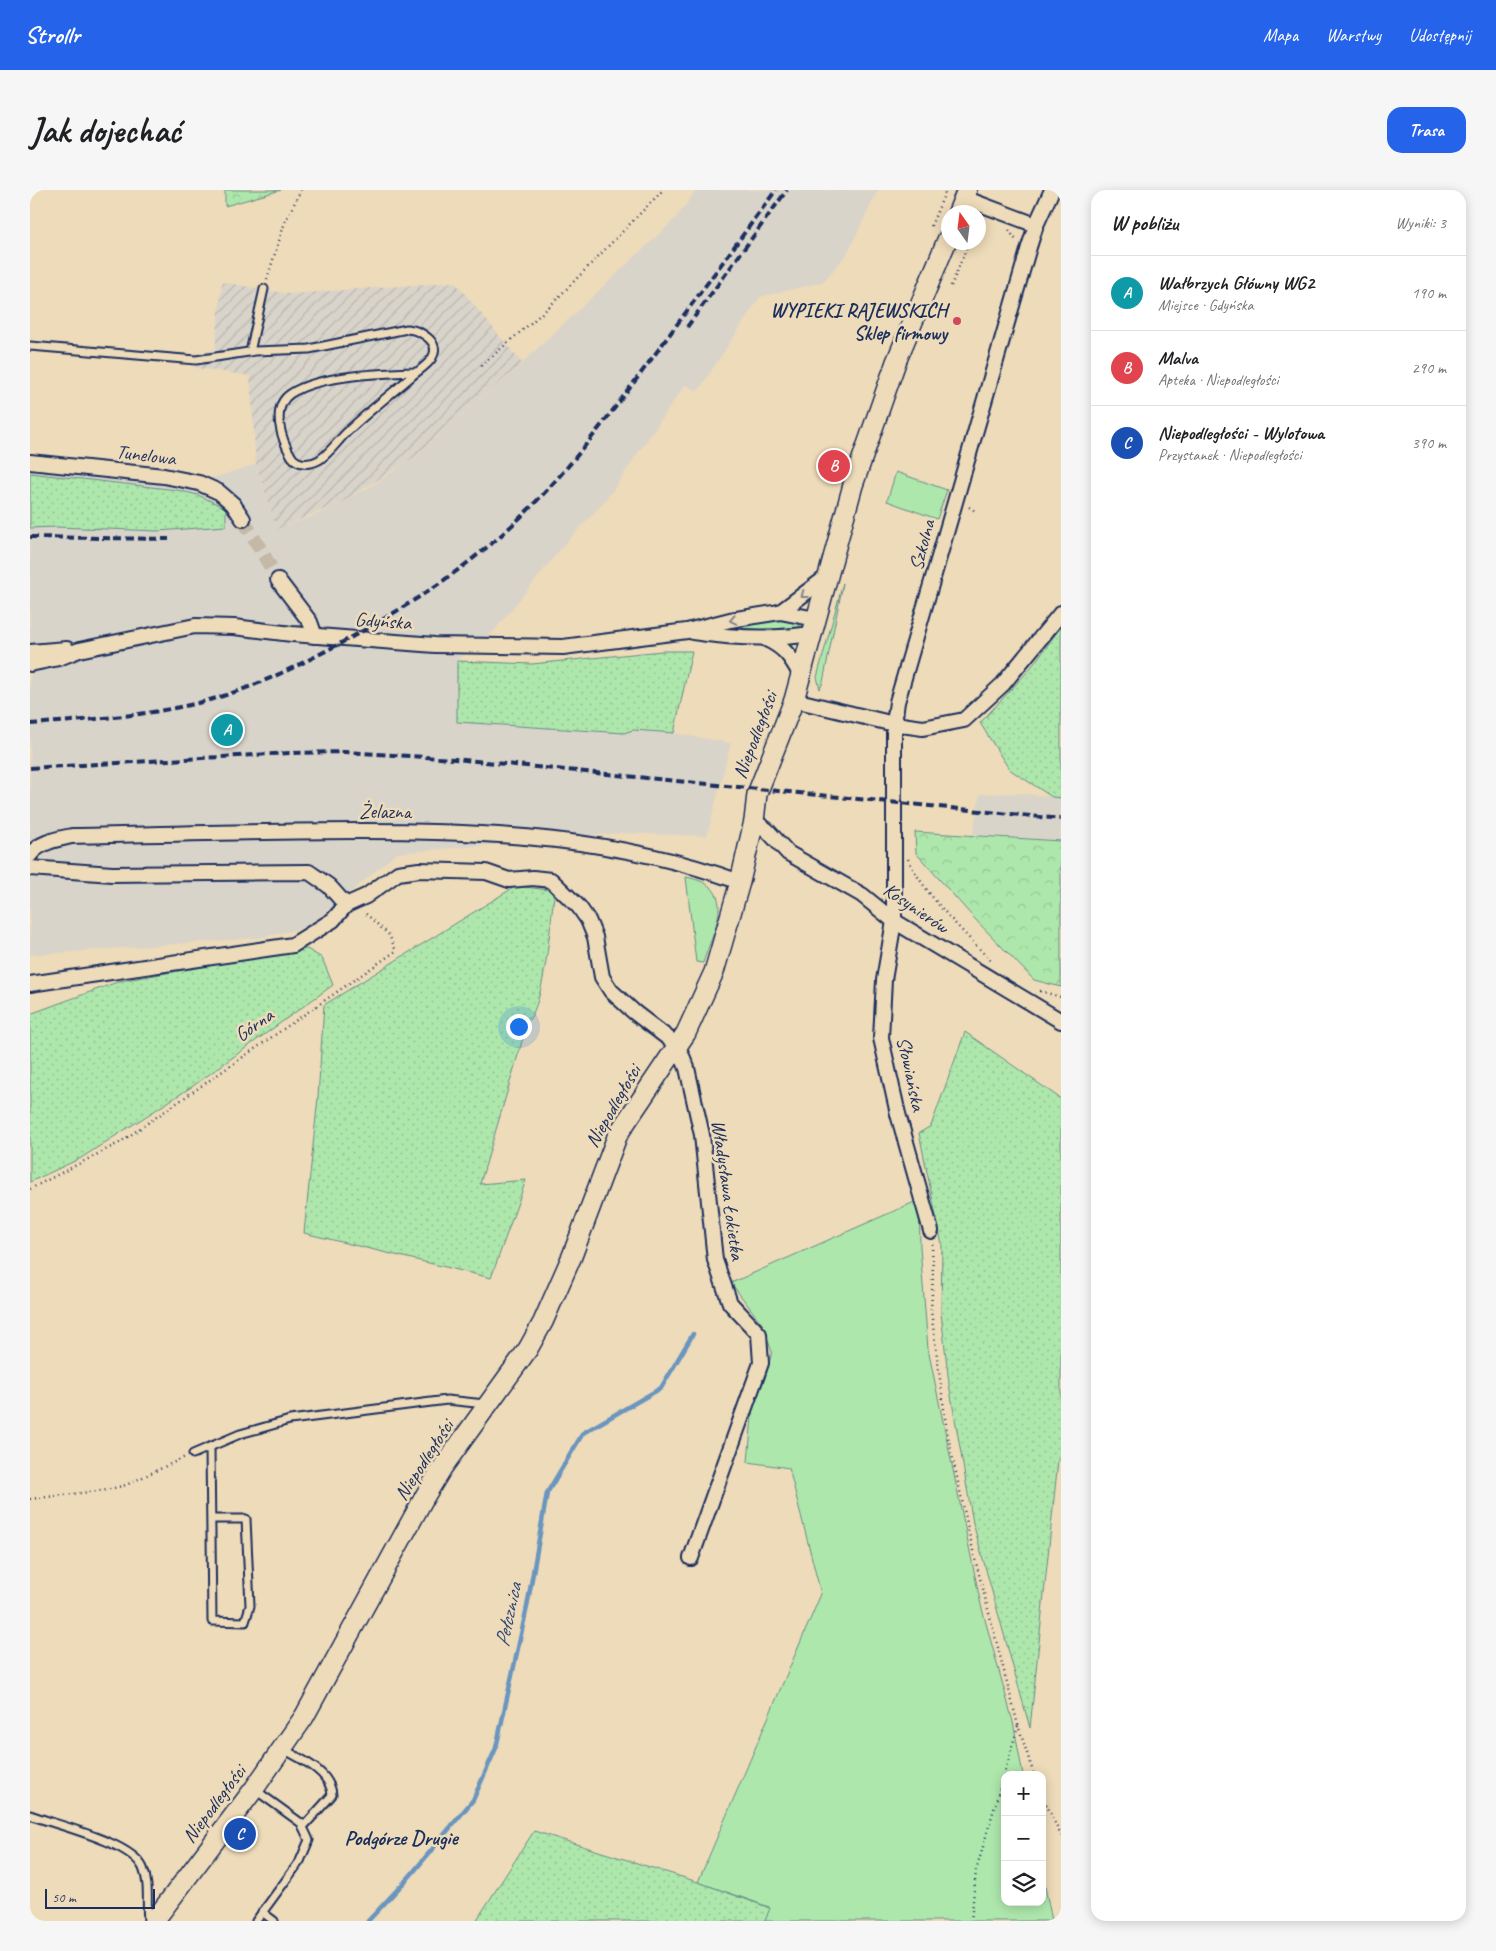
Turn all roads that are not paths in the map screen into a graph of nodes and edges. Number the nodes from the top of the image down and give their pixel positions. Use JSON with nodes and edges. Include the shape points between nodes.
{"nodes":[{"id":1,"x":1052,"y":190,"type":"edge"},
{"id":2,"x":1061,"y":196,"type":"edge"},
{"id":3,"x":963,"y":200,"type":"edge"},
{"id":4,"x":1036,"y":225,"type":"junction"},
{"id":5,"x":943,"y":250,"type":"edge"},
{"id":6,"x":264,"y":289,"type":"road end"},
{"id":7,"x":30,"y":346,"type":"edge"},
{"id":8,"x":250,"y":352,"type":"junction"},
{"id":9,"x":416,"y":372,"type":"junction"},
{"id":10,"x":30,"y":462,"type":"edge"},
{"id":11,"x":243,"y":519,"type":"tunnel mouth"},
{"id":12,"x":828,"y":576,"type":"junction"},
{"id":13,"x":278,"y":580,"type":"tunnel mouth"},
{"id":14,"x":780,"y":612,"type":"junction"},
{"id":15,"x":1061,"y":613,"type":"edge"},
{"id":16,"x":814,"y":627,"type":"junction"},
{"id":17,"x":687,"y":631,"type":"junction"},
{"id":18,"x":315,"y":636,"type":"junction"},
{"id":19,"x":763,"y":637,"type":"junction"},
{"id":20,"x":78,"y":650,"type":"junction"},
{"id":21,"x":30,"y":652,"type":"edge"},
{"id":22,"x":30,"y":664,"type":"edge"},
{"id":23,"x":800,"y":674,"type":"junction"},
{"id":24,"x":794,"y":700,"type":"junction"},
{"id":25,"x":894,"y":724,"type":"junction"},
{"id":26,"x":754,"y":821,"type":"junction"},
{"id":27,"x":30,"y":855,"type":"edge"},
{"id":28,"x":30,"y":868,"type":"edge"},
{"id":29,"x":740,"y":882,"type":"junction"},
{"id":30,"x":346,"y":905,"type":"junction"},
{"id":31,"x":894,"y":921,"type":"junction"},
{"id":32,"x":30,"y":984,"type":"edge"},
{"id":33,"x":1061,"y":1021,"type":"edge"},
{"id":34,"x":677,"y":1045,"type":"junction"},
{"id":35,"x":932,"y":1231,"type":"road end"},
{"id":36,"x":490,"y":1404,"type":"junction"},
{"id":37,"x":210,"y":1447,"type":"junction"},
{"id":38,"x":194,"y":1454,"type":"road end"},
{"id":39,"x":211,"y":1519,"type":"junction"},
{"id":40,"x":691,"y":1558,"type":"dead end"},
{"id":41,"x":282,"y":1748,"type":"junction"},
{"id":42,"x":254,"y":1789,"type":"junction"},
{"id":43,"x":30,"y":1815,"type":"edge"},
{"id":44,"x":303,"y":1828,"type":"junction"},
{"id":45,"x":262,"y":1912,"type":"junction"},
{"id":46,"x":148,"y":1921,"type":"edge"},
{"id":47,"x":154,"y":1921,"type":"edge"},
{"id":48,"x":256,"y":1921,"type":"edge"},
{"id":49,"x":274,"y":1921,"type":"edge"}],
"edges":[{"from":1,"to":2,"type":"street"},
{"from":1,"to":4,"type":"street","name":"Szkolna"},
{"from":3,"to":4,"type":"street"},
{"from":4,"to":25,"type":"street","name":"Szkolna","via":[[897,702]]},
{"from":5,"to":12,"type":"main road","name":"Niepodległości","via":[[875,418]]},
{"from":6,"to":8,"type":"lane"},
{"from":7,"to":8,"type":"lane","via":[[196,360]]},
{"from":8,"to":9,"type":"lane","via":[[309,349],[407,329],[416,330],[429,337],[434,351],[432,358]]},
{"from":9,"to":9,"type":"lane","via":[[377,373],[313,384],[289,395],[280,410],[280,428],[295,460],[306,465],[319,460]]},
{"from":10,"to":11,"type":"street","name":"Tunelowa","via":[[164,476],[199,483],[219,492]]},
{"from":12,"to":14,"type":"street","name":"Gdyńska","one_way":true},
{"from":12,"to":16,"type":"main road","name":"Niepodległości"},
{"from":13,"to":18,"type":"street","via":[[310,622]]},
{"from":14,"to":16,"type":"street","name":"Gdyńska"},
{"from":14,"to":17,"type":"street","name":"Gdyńska","one_way":true},
{"from":15,"to":25,"type":"street","via":[[1003,684],[964,720],[923,728]]},
{"from":16,"to":19,"type":"street","name":"Gdyńska"},
{"from":16,"to":23,"type":"main road","name":"Niepodległości"},
{"from":17,"to":18,"type":"street","name":"Gdyńska","via":[[563,647],[435,645]]},
{"from":17,"to":19,"type":"street","name":"Gdyńska","via":[[726,637]]},
{"from":18,"to":20,"type":"street","name":"Gdyńska","via":[[195,626]]},
{"from":19,"to":23,"type":"street","via":[[790,655]]},
{"from":20,"to":21,"type":"street","name":"Gdyńska"},
{"from":20,"to":22,"type":"street","name":"Gdyńska"},
{"from":23,"to":24,"type":"main road","name":"Niepodległości"},
{"from":24,"to":25,"type":"street"},
{"from":24,"to":26,"type":"main road","name":"Niepodległości","via":[[757,794]]},
{"from":25,"to":31,"type":"street","name":"Szkolna"},
{"from":26,"to":29,"type":"main road","name":"Niepodległości"},
{"from":26,"to":31,"type":"street","name":"Kosynierów","via":[[788,853],[862,895]]},
{"from":27,"to":29,"type":"street","name":"Żelazna","via":[[33,850],[50,842],[72,836],[325,831],[509,834],[664,857]]},
{"from":28,"to":30,"type":"street","via":[[112,874],[308,872],[329,886]]},
{"from":29,"to":34,"type":"main road","name":"Niepodległości","via":[[714,972],[686,1033]]},
{"from":30,"to":32,"type":"street","via":[[333,920],[293,945]]},
{"from":30,"to":34,"type":"street","via":[[366,896],[398,873],[419,870],[486,872],[509,880],[552,880],[588,920],[595,937],[602,977],[611,990]]},
{"from":31,"to":33,"type":"street","name":"Kosynierów"},
{"from":31,"to":35,"type":"street","name":"Słowiańska","via":[[884,980],[881,1038],[898,1114]]},
{"from":34,"to":36,"type":"main road","name":"Niepodległości","via":[[618,1134],[543,1322]]},
{"from":34,"to":40,"type":"street","name":"Władysława Łokietka","via":[[687,1068],[702,1135],[715,1260],[730,1303],[759,1334],[761,1363]]},
{"from":36,"to":37,"type":"lane","via":[[447,1400],[290,1420],[240,1434]]},
{"from":36,"to":41,"type":"main road","name":"Niepodległości","via":[[442,1468],[334,1665]]},
{"from":37,"to":38,"type":"lane"},
{"from":37,"to":39,"type":"lane"},
{"from":39,"to":39,"type":"lane","via":[[212,1621],[245,1622],[250,1606],[246,1519]]},
{"from":41,"to":42,"type":"main road","name":"Niepodległości"},
{"from":41,"to":44,"type":"lane","via":[[326,1777],[332,1786],[332,1796]]},
{"from":42,"to":44,"type":"lane","via":[[301,1823]]},
{"from":42,"to":47,"type":"main road","name":"Niepodległości"},
{"from":43,"to":46,"type":"lane","via":[[103,1840],[134,1856],[143,1866],[148,1888]]},
{"from":44,"to":45,"type":"lane","via":[[309,1840],[300,1861]]},
{"from":45,"to":48,"type":"lane"},
{"from":45,"to":49,"type":"lane"}]}
